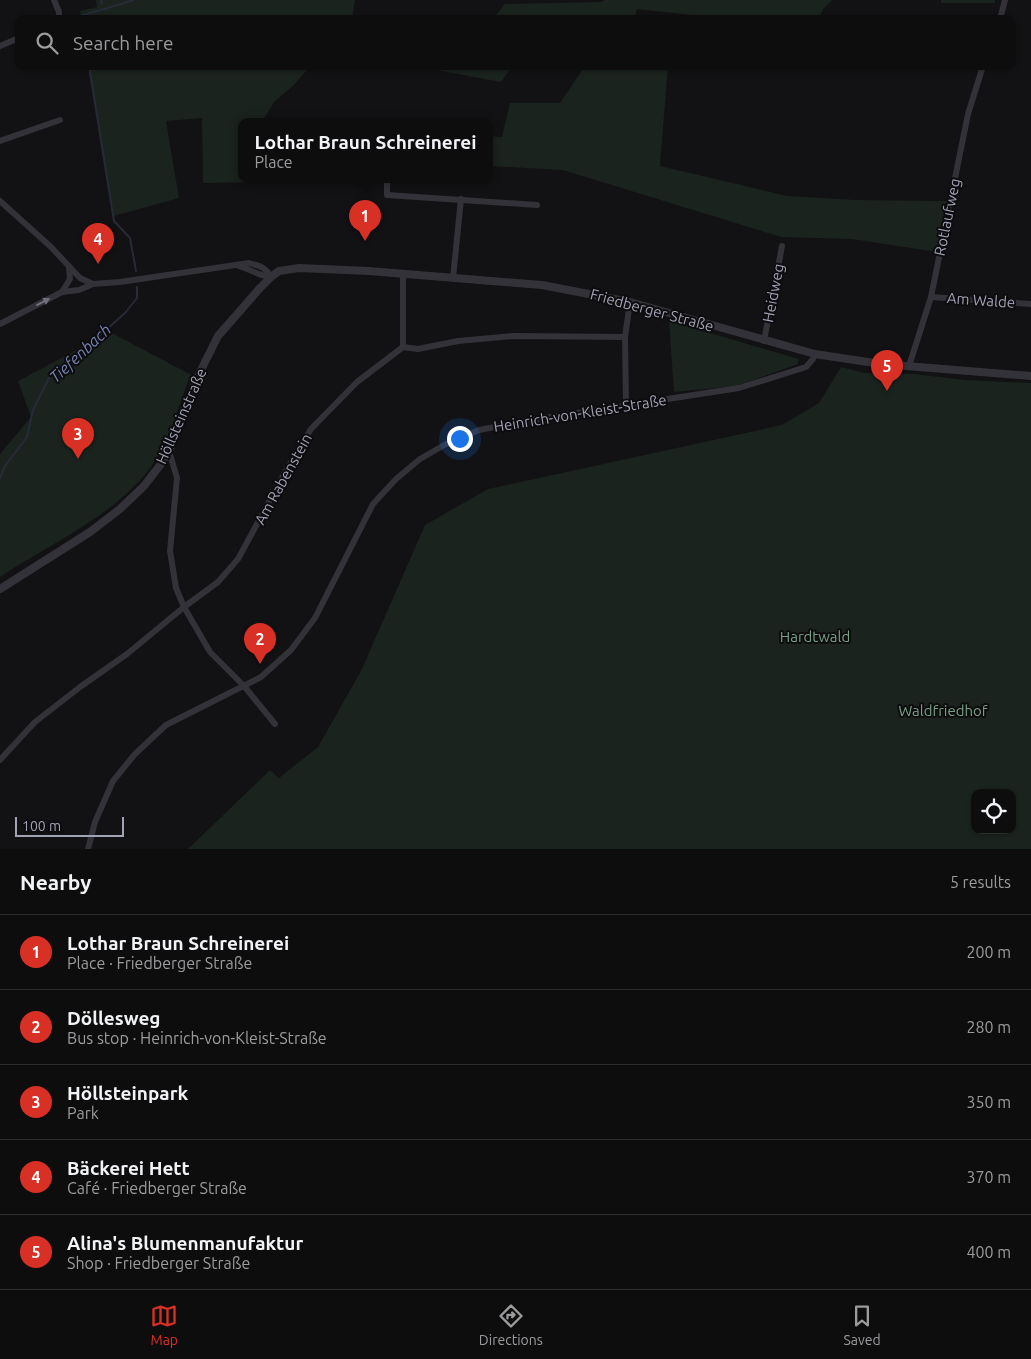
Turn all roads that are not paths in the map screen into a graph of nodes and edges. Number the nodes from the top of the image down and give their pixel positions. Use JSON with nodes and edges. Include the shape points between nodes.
{"nodes":[{"id":1,"x":54,"y":0,"type":"edge"},
{"id":2,"x":1005,"y":0,"type":"edge"},
{"id":3,"x":59,"y":15,"type":"edge"},
{"id":4,"x":1001,"y":15,"type":"edge"},
{"id":5,"x":15,"y":40,"type":"edge"},
{"id":6,"x":0,"y":46,"type":"edge"},
{"id":7,"x":982,"y":70,"type":"edge"},
{"id":8,"x":60,"y":120,"type":"dead end"},
{"id":9,"x":0,"y":141,"type":"edge"},
{"id":10,"x":388,"y":183,"type":"edge"},
{"id":11,"x":461,"y":199,"type":"junction"},
{"id":12,"x":0,"y":201,"type":"edge"},
{"id":13,"x":537,"y":205,"type":"dead end"},
{"id":14,"x":782,"y":246,"type":"dead end"},
{"id":15,"x":68,"y":267,"type":"junction"},
{"id":16,"x":403,"y":274,"type":"junction"},
{"id":17,"x":271,"y":277,"type":"junction"},
{"id":18,"x":453,"y":278,"type":"junction"},
{"id":19,"x":93,"y":284,"type":"junction"},
{"id":20,"x":62,"y":292,"type":"junction"},
{"id":21,"x":931,"y":297,"type":"junction"},
{"id":22,"x":630,"y":302,"type":"junction"},
{"id":23,"x":1031,"y":304,"type":"edge"},
{"id":24,"x":0,"y":324,"type":"edge"},
{"id":25,"x":625,"y":336,"type":"junction"},
{"id":26,"x":764,"y":341,"type":"junction"},
{"id":27,"x":403,"y":348,"type":"junction"},
{"id":28,"x":815,"y":354,"type":"junction"},
{"id":29,"x":909,"y":366,"type":"junction"},
{"id":30,"x":1031,"y":376,"type":"edge"},
{"id":31,"x":626,"y":406,"type":"junction"},
{"id":32,"x":168,"y":451,"type":"junction"},
{"id":33,"x":0,"y":589,"type":"edge"},
{"id":34,"x":184,"y":607,"type":"junction"},
{"id":35,"x":244,"y":686,"type":"junction"},
{"id":36,"x":275,"y":724,"type":"dead end"},
{"id":37,"x":0,"y":760,"type":"edge"},
{"id":38,"x":88,"y":849,"type":"edge"}],
"edges":[{"from":1,"to":3,"type":"street"},
{"from":2,"to":4,"type":"street"},
{"from":5,"to":6,"type":"street"},
{"from":7,"to":21,"type":"street","name":"Rotlaufweg","via":[[968,114]]},
{"from":8,"to":9,"type":"street"},
{"from":10,"to":11,"type":"street","via":[[386,195]]},
{"from":11,"to":13,"type":"street"},
{"from":11,"to":18,"type":"street"},
{"from":12,"to":15,"type":"street","via":[[45,241]]},
{"from":14,"to":26,"type":"street","name":"Heidweg"},
{"from":15,"to":19,"type":"street"},
{"from":15,"to":20,"type":"street","via":[[70,279]]},
{"from":16,"to":17,"type":"street","name":"Friedberger Straße","via":[[299,268],[279,271]]},
{"from":16,"to":18,"type":"street","name":"Friedberger Straße"},
{"from":16,"to":27,"type":"street"},
{"from":17,"to":19,"type":"street","via":[[232,265]]},
{"from":17,"to":32,"type":"street","name":"Höllsteinstraße","via":[[218,336],[197,378]]},
{"from":18,"to":22,"type":"street","name":"Friedberger Straße","via":[[542,285]]},
{"from":19,"to":20,"type":"street"},
{"from":24,"to":20,"type":"street","one_way":true},
{"from":21,"to":23,"type":"street","name":"Am Walde"},
{"from":21,"to":29,"type":"street","name":"Rotlaufweg"},
{"from":22,"to":25,"type":"street"},
{"from":22,"to":26,"type":"street","name":"Friedberger Straße"},
{"from":25,"to":27,"type":"street","via":[[513,336]]},
{"from":25,"to":31,"type":"street"},
{"from":26,"to":28,"type":"street","name":"Friedberger Straße"},
{"from":27,"to":34,"type":"street","name":"Am Rabenstein","via":[[357,382],[311,430],[238,559],[218,582]]},
{"from":28,"to":29,"type":"street","name":"Friedberger Straße"},
{"from":28,"to":31,"type":"street","name":"Heinrich-von-Kleist-Straße","via":[[806,367],[739,388]]},
{"from":29,"to":30,"type":"street","name":"Friedberger Straße"},
{"from":31,"to":35,"type":"street","name":"Heinrich-von-Kleist-Straße","via":[[479,430],[420,459],[396,478],[372,504],[316,618],[291,650],[261,677]]},
{"from":32,"to":33,"type":"street","name":"Höllsteinstraße","via":[[144,486],[120,509]]},
{"from":32,"to":34,"type":"street","via":[[177,478],[170,551],[176,588]]},
{"from":34,"to":35,"type":"street","via":[[210,652]]},
{"from":34,"to":37,"type":"street","name":"Am Rabenstein","via":[[35,722]]},
{"from":35,"to":36,"type":"street"},
{"from":35,"to":38,"type":"street","name":"Heinrich-von-Kleist-Straße","via":[[166,725],[135,754],[113,781],[95,822]]}]}
